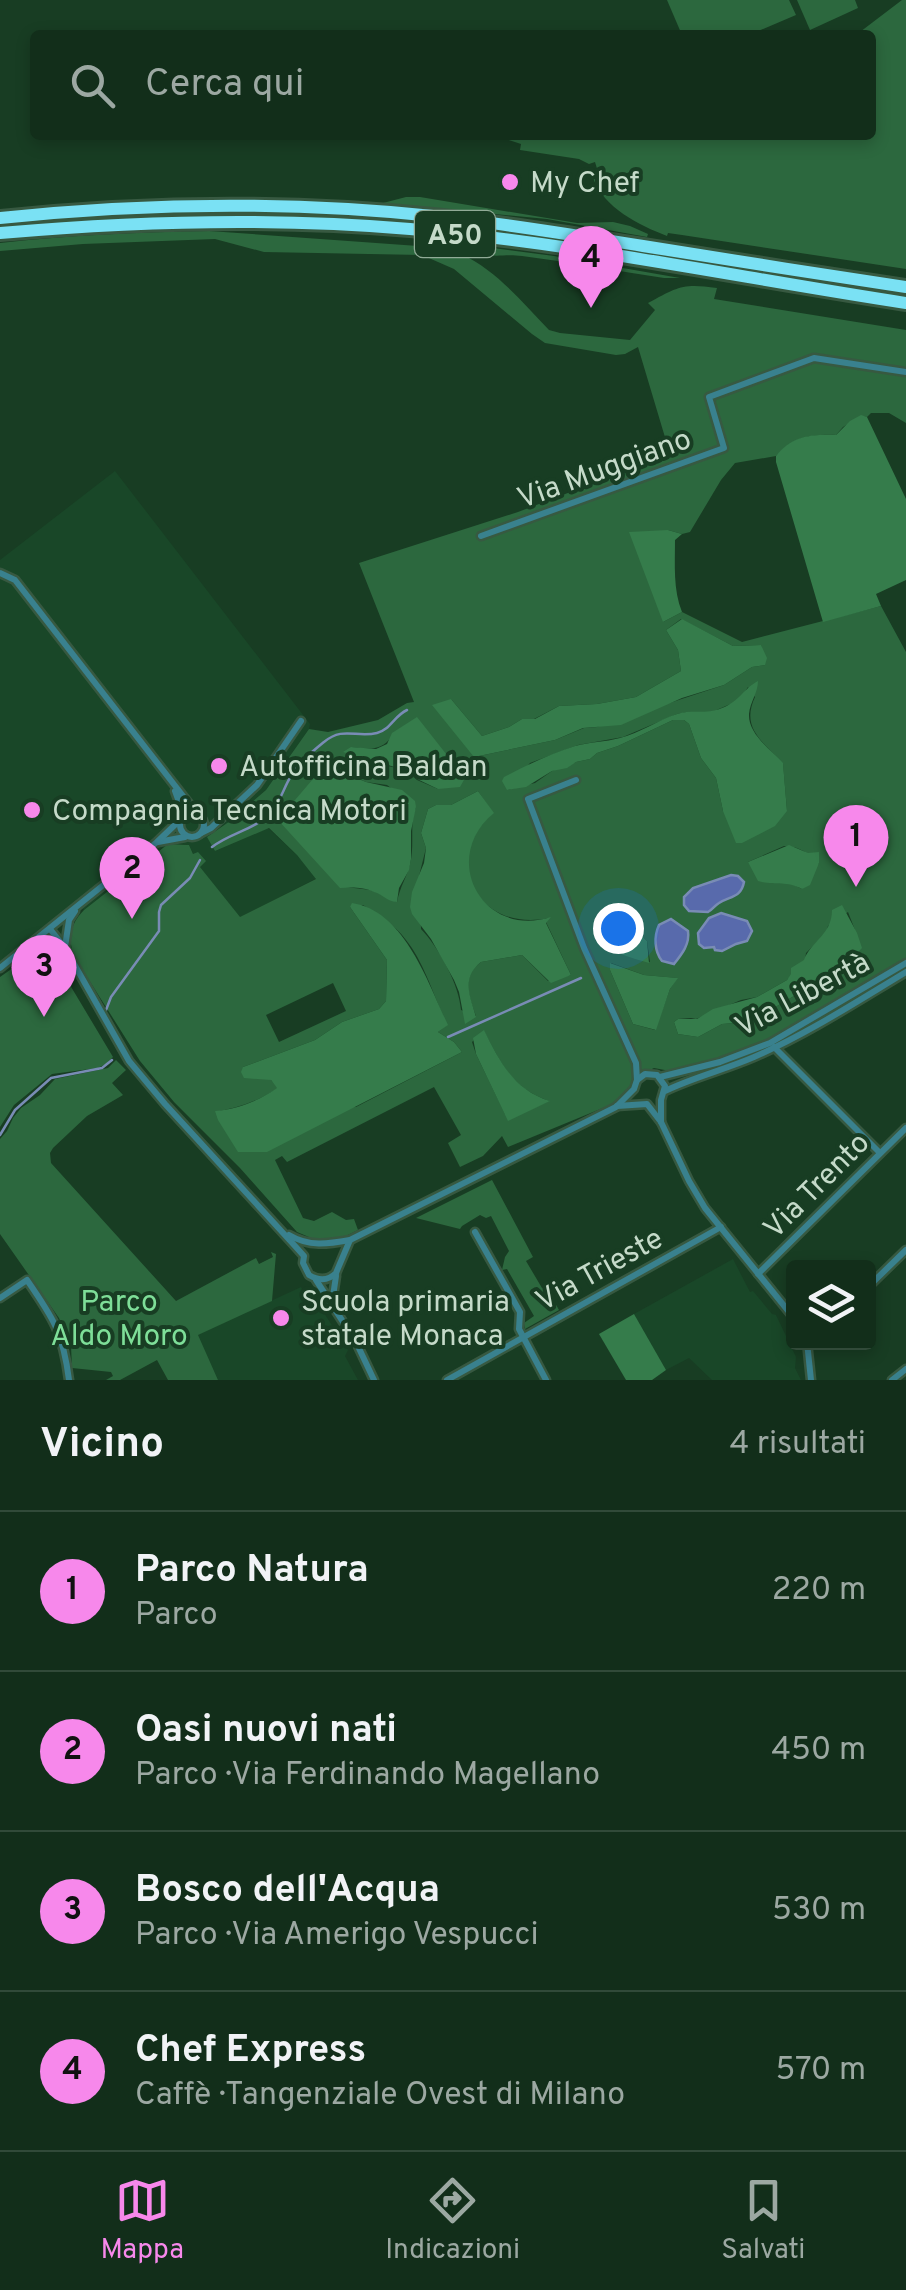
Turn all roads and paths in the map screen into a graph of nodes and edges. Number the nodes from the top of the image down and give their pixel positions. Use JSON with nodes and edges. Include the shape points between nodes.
{"nodes":[{"id":1,"x":0,"y":218,"type":"edge"},
{"id":2,"x":0,"y":233,"type":"edge"},
{"id":3,"x":906,"y":287,"type":"edge"},
{"id":4,"x":906,"y":303,"type":"edge"},
{"id":5,"x":906,"y":372,"type":"edge"},
{"id":6,"x":481,"y":536,"type":"dead end"},
{"id":7,"x":0,"y":573,"type":"edge"},
{"id":8,"x":301,"y":721,"type":"dead end"},
{"id":9,"x":576,"y":780,"type":"dead end"},
{"id":10,"x":172,"y":785,"type":"junction"},
{"id":11,"x":200,"y":816,"type":"junction"},
{"id":12,"x":221,"y":818,"type":"junction"},
{"id":13,"x":181,"y":819,"type":"junction"},
{"id":14,"x":201,"y":833,"type":"junction"},
{"id":15,"x":188,"y":837,"type":"junction"},
{"id":16,"x":157,"y":842,"type":"junction"},
{"id":17,"x":80,"y":904,"type":"junction"},
{"id":18,"x":50,"y":928,"type":"junction"},
{"id":19,"x":65,"y":948,"type":"junction"},
{"id":20,"x":50,"y":952,"type":"junction"},
{"id":21,"x":16,"y":956,"type":"junction"},
{"id":22,"x":906,"y":963,"type":"edge"},
{"id":23,"x":75,"y":967,"type":"junction"},
{"id":24,"x":0,"y":968,"type":"edge"},
{"id":25,"x":906,"y":972,"type":"edge"},
{"id":26,"x":772,"y":1045,"type":"junction"},
{"id":27,"x":636,"y":1063,"type":"junction"},
{"id":28,"x":650,"y":1073,"type":"junction"},
{"id":29,"x":660,"y":1077,"type":"junction"},
{"id":30,"x":637,"y":1080,"type":"junction"},
{"id":31,"x":634,"y":1089,"type":"junction"},
{"id":32,"x":665,"y":1091,"type":"junction"},
{"id":33,"x":661,"y":1100,"type":"junction"},
{"id":34,"x":645,"y":1104,"type":"junction"},
{"id":35,"x":616,"y":1106,"type":"junction"},
{"id":36,"x":661,"y":1122,"type":"junction"},
{"id":37,"x":906,"y":1128,"type":"edge"},
{"id":38,"x":880,"y":1153,"type":"junction"},
{"id":39,"x":276,"y":1225,"type":"junction"},
{"id":40,"x":720,"y":1227,"type":"junction"},
{"id":41,"x":475,"y":1232,"type":"dead end"},
{"id":42,"x":350,"y":1240,"type":"junction"},
{"id":43,"x":328,"y":1244,"type":"junction"},
{"id":44,"x":313,"y":1245,"type":"junction"},
{"id":45,"x":906,"y":1250,"type":"edge"},
{"id":46,"x":304,"y":1256,"type":"junction"},
{"id":47,"x":340,"y":1262,"type":"junction"},
{"id":48,"x":336,"y":1272,"type":"junction"},
{"id":49,"x":758,"y":1274,"type":"junction"},
{"id":50,"x":315,"y":1278,"type":"junction"},
{"id":51,"x":876,"y":1279,"type":"edge"},
{"id":52,"x":0,"y":1298,"type":"edge"},
{"id":53,"x":332,"y":1304,"type":"junction"},
{"id":54,"x":786,"y":1308,"type":"edge"},
{"id":55,"x":524,"y":1337,"type":"junction"},
{"id":56,"x":809,"y":1350,"type":"edge"},
{"id":57,"x":906,"y":1368,"type":"edge"},
{"id":58,"x":69,"y":1380,"type":"edge"},
{"id":59,"x":374,"y":1380,"type":"edge"},
{"id":60,"x":447,"y":1380,"type":"edge"},
{"id":61,"x":546,"y":1380,"type":"edge"},
{"id":62,"x":811,"y":1380,"type":"edge"},
{"id":63,"x":892,"y":1380,"type":"edge"}],
"edges":[{"from":1,"to":3,"type":"highway","number":"A50","via":[[199,206],[376,211]]},
{"from":2,"to":4,"type":"highway","number":"A50","via":[[172,222],[378,226]]},
{"from":5,"to":6,"type":"street","name":"Via Muggiano","via":[[814,358],[709,396],[724,448]]},
{"from":7,"to":10,"type":"street","via":[[15,580]]},
{"from":8,"to":12,"type":"street","via":[[257,785]]},
{"from":9,"to":27,"type":"street","via":[[528,799]]},
{"from":10,"to":11,"type":"street"},
{"from":10,"to":13,"type":"street"},
{"from":11,"to":12,"type":"street"},
{"from":11,"to":13,"type":"street"},
{"from":11,"to":14,"type":"street"},
{"from":12,"to":14,"type":"street"},
{"from":13,"to":15,"type":"street"},
{"from":13,"to":16,"type":"street"},
{"from":14,"to":15,"type":"street"},
{"from":15,"to":16,"type":"street"},
{"from":16,"to":17,"type":"street"},
{"from":17,"to":18,"type":"street"},
{"from":17,"to":19,"type":"street"},
{"from":18,"to":19,"type":"street"},
{"from":18,"to":20,"type":"street"},
{"from":18,"to":21,"type":"street"},
{"from":19,"to":23,"type":"street"},
{"from":20,"to":21,"type":"street"},
{"from":20,"to":23,"type":"street"},
{"from":21,"to":24,"type":"street"},
{"from":22,"to":26,"type":"street","name":"Via Libertà"},
{"from":23,"to":39,"type":"street","via":[[135,1068]]},
{"from":25,"to":26,"type":"street","name":"Via Libertà","via":[[818,1026]]},
{"from":26,"to":29,"type":"street","name":"Via Libertà"},
{"from":26,"to":32,"type":"street","name":"Via Libertà"},
{"from":26,"to":38,"type":"street"},
{"from":27,"to":28,"type":"street"},
{"from":27,"to":30,"type":"street"},
{"from":28,"to":29,"type":"street"},
{"from":28,"to":30,"type":"street"},
{"from":29,"to":32,"type":"street"},
{"from":30,"to":31,"type":"street"},
{"from":31,"to":34,"type":"street"},
{"from":31,"to":35,"type":"street"},
{"from":32,"to":33,"type":"street"},
{"from":33,"to":34,"type":"street"},
{"from":33,"to":36,"type":"street"},
{"from":34,"to":35,"type":"street"},
{"from":34,"to":36,"type":"street"},
{"from":35,"to":42,"type":"street"},
{"from":36,"to":40,"type":"street"},
{"from":37,"to":38,"type":"street","name":"Via Trento"},
{"from":38,"to":49,"type":"street","name":"Via Trento"},
{"from":39,"to":44,"type":"street"},
{"from":39,"to":46,"type":"street"},
{"from":40,"to":49,"type":"street"},
{"from":40,"to":55,"type":"street","name":"Via Trieste"},
{"from":41,"to":55,"type":"street","via":[[520,1312]]},
{"from":42,"to":43,"type":"street"},
{"from":42,"to":47,"type":"street"},
{"from":43,"to":44,"type":"street"},
{"from":43,"to":47,"type":"street"},
{"from":44,"to":46,"type":"street"},
{"from":45,"to":51,"type":"street"},
{"from":46,"to":50,"type":"street","via":[[305,1270]]},
{"from":47,"to":48,"type":"street"},
{"from":48,"to":50,"type":"street"},
{"from":48,"to":53,"type":"street"},
{"from":49,"to":54,"type":"street"},
{"from":50,"to":53,"type":"street"},
{"from":52,"to":58,"type":"street","via":[[28,1280],[60,1333]]},
{"from":53,"to":59,"type":"street"},
{"from":55,"to":60,"type":"street","name":"Via Trieste"},
{"from":55,"to":61,"type":"street"},
{"from":56,"to":62,"type":"street"},
{"from":57,"to":63,"type":"street"}]}
